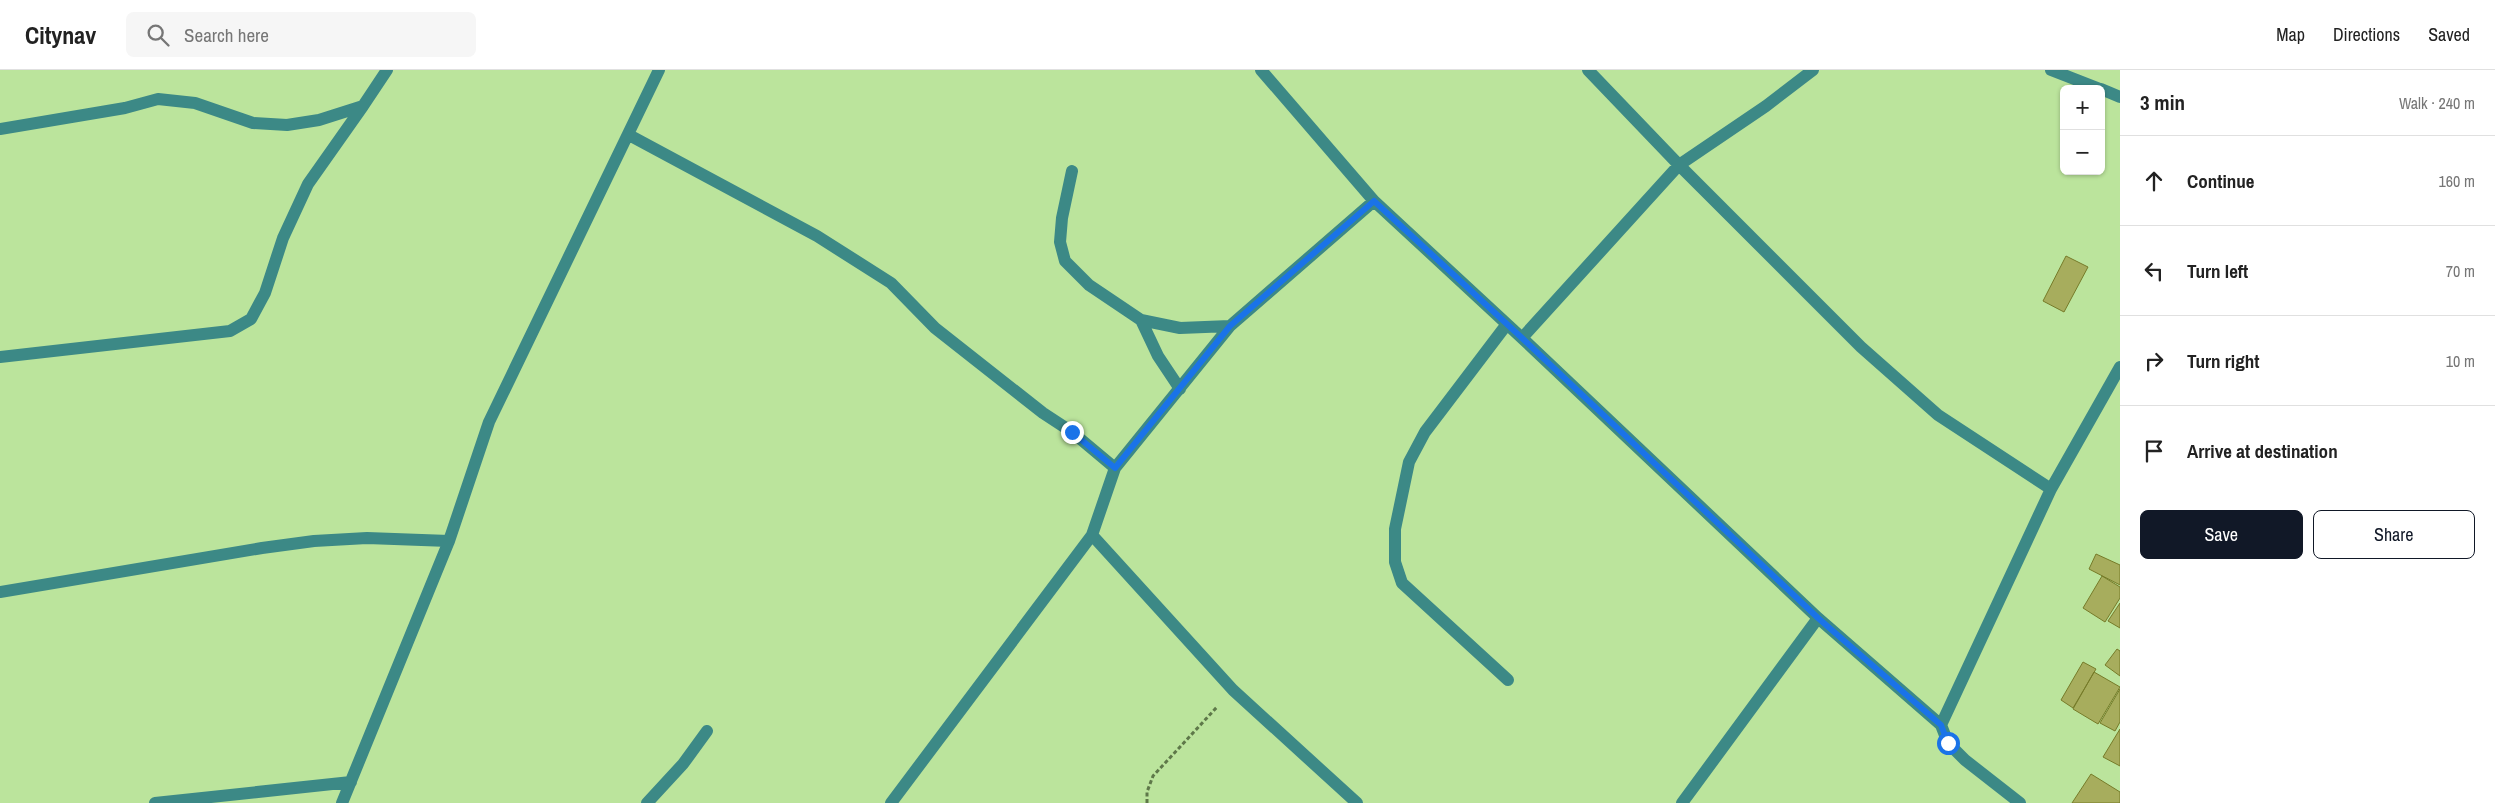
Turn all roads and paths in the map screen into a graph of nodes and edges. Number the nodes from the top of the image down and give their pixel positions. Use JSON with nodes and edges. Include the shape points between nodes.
{"nodes":[{"id":1,"x":387,"y":70,"type":"edge"},
{"id":2,"x":659,"y":70,"type":"edge"},
{"id":3,"x":1588,"y":70,"type":"edge"},
{"id":4,"x":1813,"y":70,"type":"edge"},
{"id":5,"x":2051,"y":70,"type":"edge"},
{"id":6,"x":1268,"y":72,"type":"edge"},
{"id":7,"x":2090,"y":85,"type":"edge"},
{"id":8,"x":2105,"y":91,"type":"edge"},
{"id":9,"x":2120,"y":97,"type":"edge"},
{"id":10,"x":363,"y":106,"type":"junction"},
{"id":11,"x":0,"y":129,"type":"edge"},
{"id":12,"x":629,"y":135,"type":"junction"},
{"id":13,"x":1679,"y":165,"type":"junction"},
{"id":14,"x":1072,"y":171,"type":"dead end"},
{"id":15,"x":1374,"y":201,"type":"junction"},
{"id":16,"x":1142,"y":320,"type":"junction"},
{"id":17,"x":1507,"y":324,"type":"junction"},
{"id":18,"x":1230,"y":326,"type":"junction"},
{"id":19,"x":1522,"y":338,"type":"junction"},
{"id":20,"x":0,"y":357,"type":"edge"},
{"id":21,"x":2120,"y":367,"type":"edge"},
{"id":22,"x":1180,"y":389,"type":"junction"},
{"id":23,"x":1115,"y":468,"type":"junction"},
{"id":24,"x":2051,"y":490,"type":"junction"},
{"id":25,"x":1092,"y":535,"type":"junction"},
{"id":26,"x":449,"y":542,"type":"junction"},
{"id":27,"x":0,"y":592,"type":"edge"},
{"id":28,"x":1818,"y":618,"type":"junction"},
{"id":29,"x":1508,"y":680,"type":"dead end"},
{"id":30,"x":1233,"y":690,"type":"junction"},
{"id":31,"x":1941,"y":725,"type":"junction"},
{"id":32,"x":707,"y":731,"type":"dead end"},
{"id":33,"x":351,"y":782,"type":"junction"},
{"id":34,"x":155,"y":803,"type":"edge"},
{"id":35,"x":342,"y":803,"type":"edge"},
{"id":36,"x":647,"y":803,"type":"edge"},
{"id":37,"x":891,"y":803,"type":"edge"},
{"id":38,"x":1147,"y":803,"type":"edge"},
{"id":39,"x":1357,"y":803,"type":"edge"},
{"id":40,"x":1682,"y":803,"type":"edge"},
{"id":41,"x":2020,"y":803,"type":"edge"}],
"edges":[{"from":1,"to":10,"type":"street"},
{"from":2,"to":12,"type":"street"},
{"from":3,"to":13,"type":"street"},
{"from":4,"to":13,"type":"street"},
{"from":5,"to":7,"type":"street"},
{"from":6,"to":15,"type":"street"},
{"from":8,"to":9,"type":"street"},
{"from":10,"to":11,"type":"street","via":[[319,120],[287,125],[253,123],[195,103],[158,99],[125,108]]},
{"from":10,"to":20,"type":"street","via":[[308,184],[284,238],[265,293],[250,320],[230,331]]},
{"from":12,"to":23,"type":"street","via":[[816,236],[891,283],[935,328]]},
{"from":12,"to":26,"type":"street","via":[[489,422]]},
{"from":13,"to":19,"type":"street"},
{"from":13,"to":24,"type":"street","via":[[1861,346],[1938,415]]},
{"from":14,"to":16,"type":"street","via":[[1060,242],[1065,261],[1089,285]]},
{"from":15,"to":17,"type":"street"},
{"from":15,"to":18,"type":"street"},
{"from":16,"to":18,"type":"street","via":[[1180,328]]},
{"from":16,"to":22,"type":"street","via":[[1158,356]]},
{"from":17,"to":19,"type":"street"},
{"from":17,"to":29,"type":"street","via":[[1426,432],[1409,462],[1394,529],[1396,562],[1402,583]]},
{"from":18,"to":22,"type":"street"},
{"from":19,"to":28,"type":"street"},
{"from":21,"to":24,"type":"street"},
{"from":22,"to":23,"type":"street"},
{"from":23,"to":25,"type":"street"},
{"from":24,"to":31,"type":"street"},
{"from":25,"to":30,"type":"street"},
{"from":25,"to":37,"type":"street"},
{"from":26,"to":27,"type":"street","via":[[367,538],[314,541]]},
{"from":26,"to":33,"type":"street"},
{"from":28,"to":31,"type":"street"},
{"from":28,"to":40,"type":"street"},
{"from":30,"to":38,"type":"path","via":[[1153,776]]},
{"from":30,"to":39,"type":"street"},
{"from":31,"to":41,"type":"street","via":[[1948,743]]},
{"from":32,"to":36,"type":"street","via":[[683,764]]},
{"from":33,"to":34,"type":"street"},
{"from":33,"to":35,"type":"street"}]}
